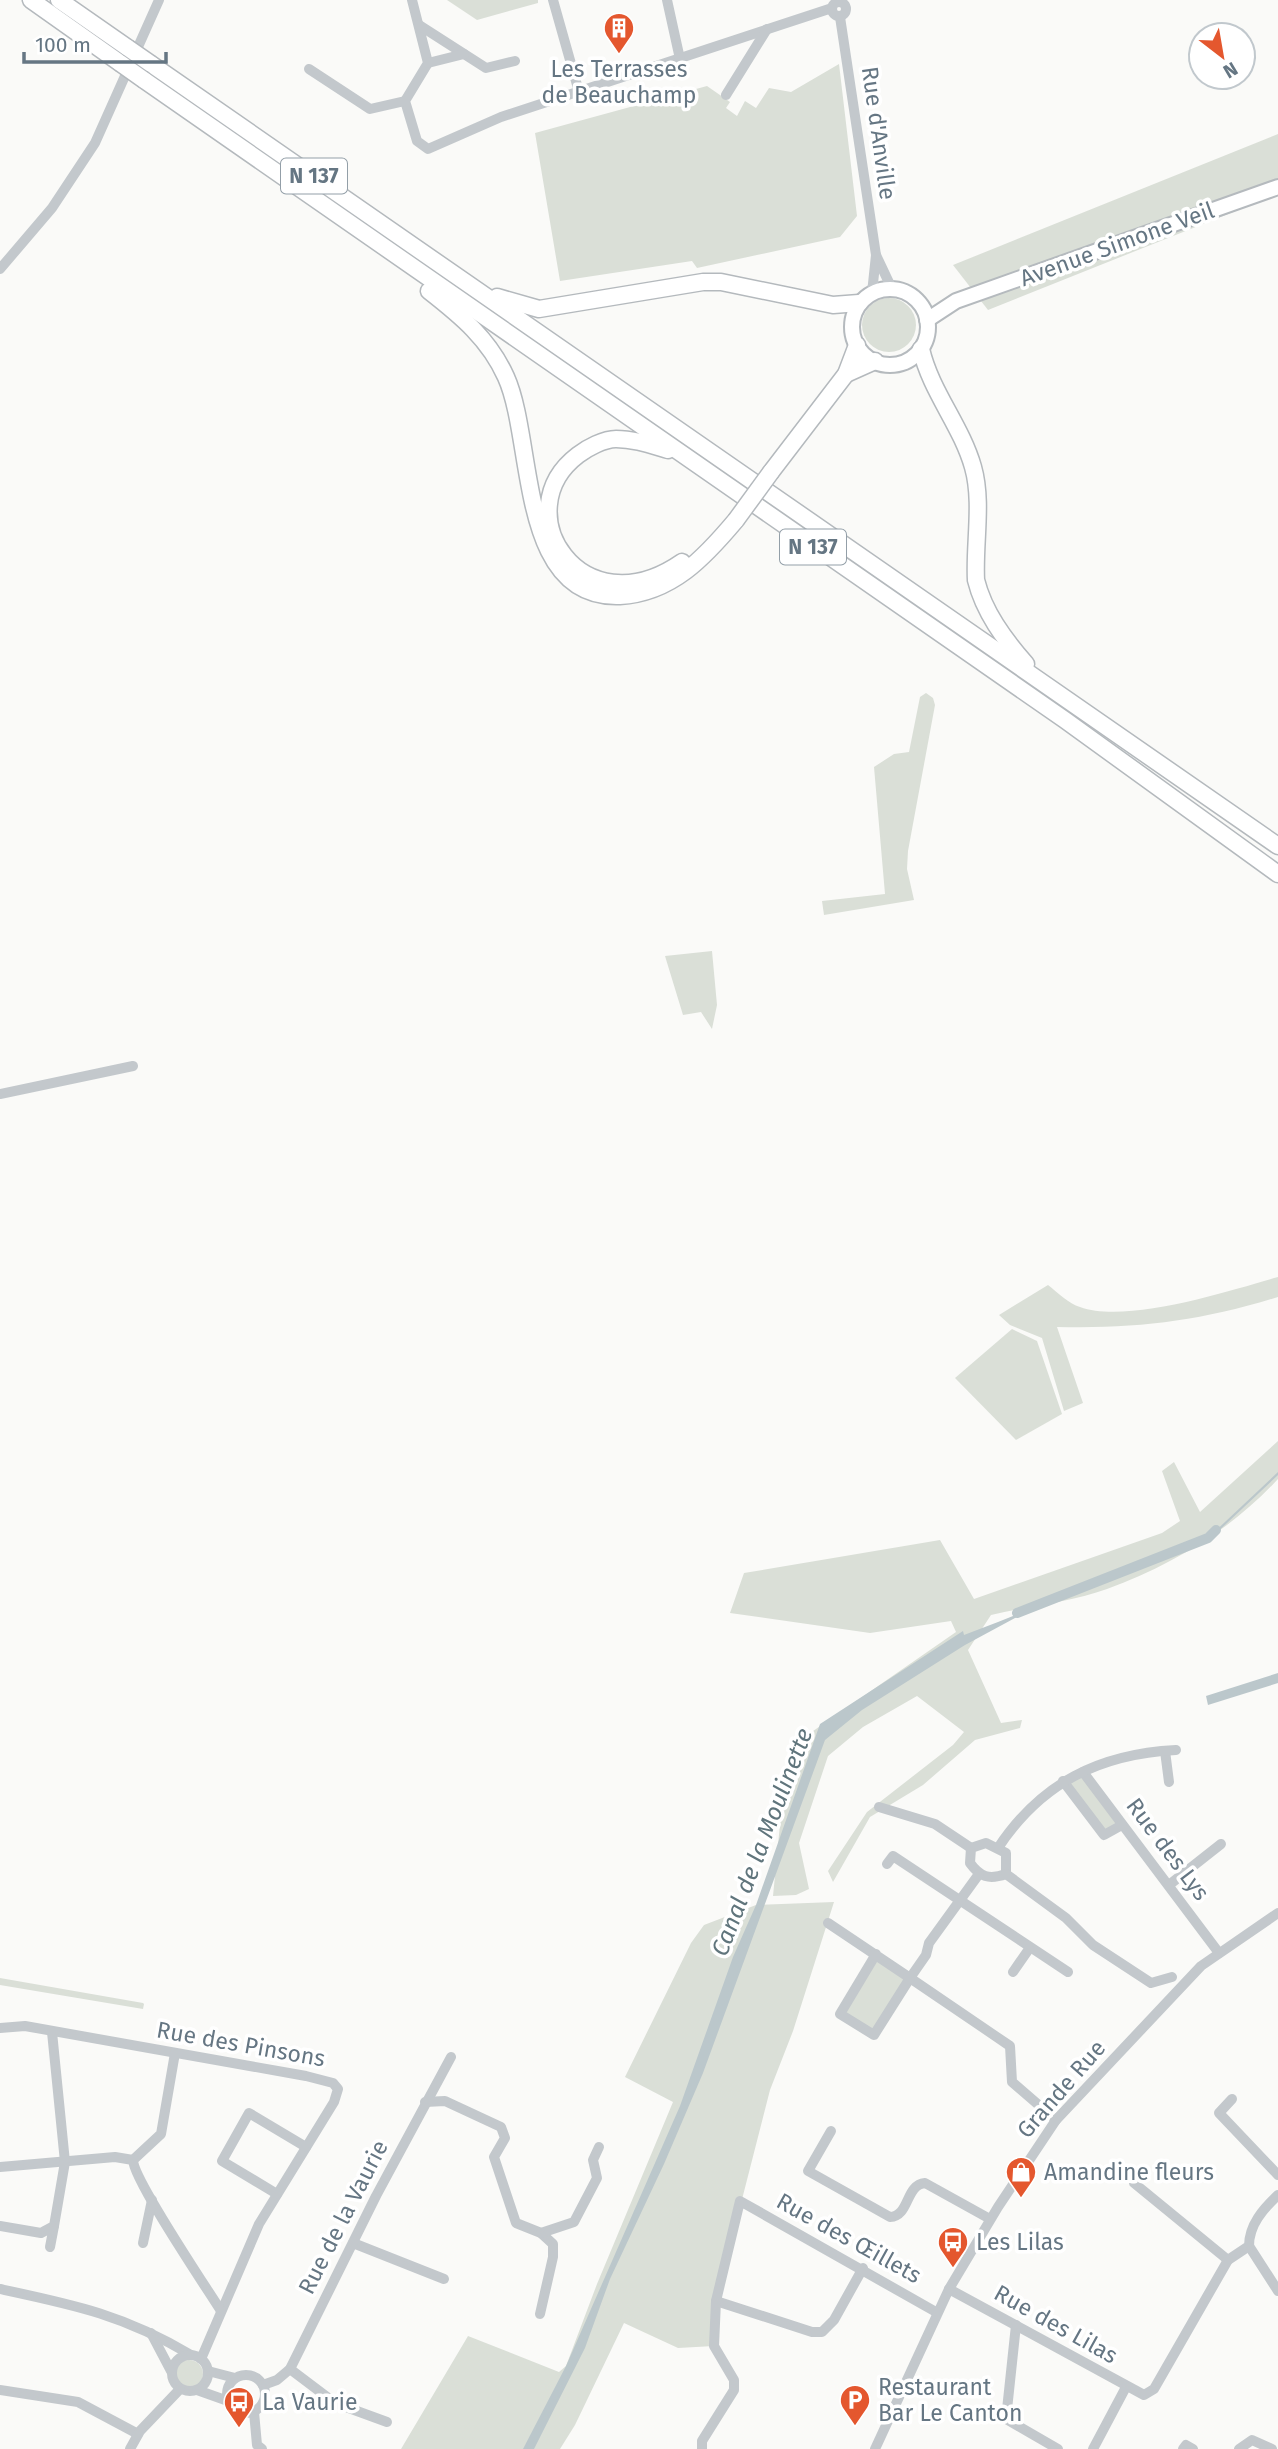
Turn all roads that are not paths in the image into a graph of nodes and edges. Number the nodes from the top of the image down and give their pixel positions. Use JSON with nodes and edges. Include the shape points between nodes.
{"nodes":[{"id":1,"x":31,"y":0,"type":"edge"},
{"id":2,"x":59,"y":0,"type":"edge"},
{"id":3,"x":159,"y":0,"type":"edge"},
{"id":4,"x":412,"y":0,"type":"edge"},
{"id":5,"x":553,"y":0,"type":"edge"},
{"id":6,"x":667,"y":0,"type":"edge"},
{"id":7,"x":840,"y":6,"type":"edge"},
{"id":8,"x":419,"y":25,"type":"junction"},
{"id":9,"x":767,"y":29,"type":"junction"},
{"id":10,"x":132,"y":48,"type":"junction"},
{"id":11,"x":464,"y":54,"type":"junction"},
{"id":12,"x":680,"y":59,"type":"junction"},
{"id":13,"x":514,"y":61,"type":"dead end"},
{"id":14,"x":428,"y":62,"type":"junction"},
{"id":15,"x":309,"y":69,"type":"dead end"},
{"id":16,"x":579,"y":92,"type":"junction"},
{"id":17,"x":726,"y":95,"type":"dead end"},
{"id":18,"x":405,"y":101,"type":"junction"},
{"id":19,"x":1278,"y":187,"type":"edge"},
{"id":20,"x":346,"y":222,"type":"junction"},
{"id":21,"x":876,"y":255,"type":"junction"},
{"id":22,"x":0,"y":269,"type":"edge"},
{"id":23,"x":476,"y":289,"type":"junction"},
{"id":24,"x":892,"y":289,"type":"junction"},
{"id":25,"x":866,"y":298,"type":"junction"},
{"id":26,"x":956,"y":301,"type":"junction"},
{"id":27,"x":919,"y":303,"type":"junction"},
{"id":28,"x":927,"y":320,"type":"junction"},
{"id":29,"x":857,"y":345,"type":"junction"},
{"id":30,"x":921,"y":349,"type":"junction"},
{"id":31,"x":875,"y":361,"type":"junction"},
{"id":32,"x":846,"y":374,"type":"junction"},
{"id":33,"x":681,"y":454,"type":"junction"},
{"id":34,"x":731,"y":525,"type":"junction"},
{"id":35,"x":1041,"y":681,"type":"junction"},
{"id":36,"x":1278,"y":846,"type":"edge"},
{"id":37,"x":1278,"y":874,"type":"edge"},
{"id":38,"x":133,"y":1066,"type":"dead end"},
{"id":39,"x":0,"y":1094,"type":"edge"},
{"id":40,"x":1083,"y":1772,"type":"junction"},
{"id":41,"x":1063,"y":1782,"type":"junction"},
{"id":42,"x":1169,"y":1783,"type":"dead end"},
{"id":43,"x":879,"y":1807,"type":"dead end"},
{"id":44,"x":1122,"y":1825,"type":"junction"},
{"id":45,"x":1221,"y":1844,"type":"dead end"},
{"id":46,"x":971,"y":1848,"type":"junction"},
{"id":47,"x":998,"y":1848,"type":"junction"},
{"id":48,"x":887,"y":1864,"type":"dead end"},
{"id":49,"x":979,"y":1874,"type":"junction"},
{"id":50,"x":1006,"y":1874,"type":"junction"},
{"id":51,"x":1169,"y":1885,"type":"junction"},
{"id":52,"x":961,"y":1900,"type":"junction"},
{"id":53,"x":1278,"y":1913,"type":"edge"},
{"id":54,"x":828,"y":1923,"type":"dead end"},
{"id":55,"x":1029,"y":1949,"type":"junction"},
{"id":56,"x":1219,"y":1952,"type":"junction"},
{"id":57,"x":876,"y":1954,"type":"junction"},
{"id":58,"x":1013,"y":1972,"type":"dead end"},
{"id":59,"x":1068,"y":1972,"type":"dead end"},
{"id":60,"x":910,"y":1978,"type":"junction"},
{"id":61,"x":1172,"y":1978,"type":"dead end"},
{"id":62,"x":1151,"y":1983,"type":"junction"},
{"id":63,"x":1164,"y":2004,"type":"junction"},
{"id":64,"x":0,"y":2028,"type":"edge"},
{"id":65,"x":52,"y":2032,"type":"junction"},
{"id":66,"x":175,"y":2053,"type":"junction"},
{"id":67,"x":451,"y":2057,"type":"dead end"},
{"id":68,"x":1232,"y":2099,"type":"dead end"},
{"id":69,"x":425,"y":2102,"type":"junction"},
{"id":70,"x":1056,"y":2120,"type":"junction"},
{"id":71,"x":831,"y":2131,"type":"dead end"},
{"id":72,"x":306,"y":2147,"type":"junction"},
{"id":73,"x":599,"y":2147,"type":"dead end"},
{"id":74,"x":133,"y":2160,"type":"junction"},
{"id":75,"x":65,"y":2162,"type":"junction"},
{"id":76,"x":0,"y":2167,"type":"edge"},
{"id":77,"x":1278,"y":2175,"type":"edge"},
{"id":78,"x":1133,"y":2183,"type":"dead end"},
{"id":79,"x":277,"y":2194,"type":"junction"},
{"id":80,"x":1278,"y":2195,"type":"edge"},
{"id":81,"x":155,"y":2213,"type":"junction"},
{"id":82,"x":990,"y":2219,"type":"junction"},
{"id":83,"x":0,"y":2226,"type":"edge"},
{"id":84,"x":541,"y":2233,"type":"junction"},
{"id":85,"x":144,"y":2243,"type":"dead end"},
{"id":86,"x":353,"y":2243,"type":"junction"},
{"id":87,"x":1249,"y":2246,"type":"junction"},
{"id":88,"x":1228,"y":2260,"type":"junction"},
{"id":89,"x":863,"y":2268,"type":"junction"},
{"id":90,"x":444,"y":2280,"type":"dead end"},
{"id":91,"x":0,"y":2289,"type":"edge"},
{"id":92,"x":949,"y":2289,"type":"junction"},
{"id":93,"x":1278,"y":2291,"type":"edge"},
{"id":94,"x":716,"y":2301,"type":"junction"},
{"id":95,"x":221,"y":2311,"type":"junction"},
{"id":96,"x":936,"y":2312,"type":"junction"},
{"id":97,"x":540,"y":2314,"type":"dead end"},
{"id":98,"x":1016,"y":2325,"type":"junction"},
{"id":99,"x":149,"y":2330,"type":"junction"},
{"id":100,"x":196,"y":2357,"type":"junction"},
{"id":101,"x":290,"y":2369,"type":"junction"},
{"id":102,"x":172,"y":2371,"type":"junction"},
{"id":103,"x":208,"y":2371,"type":"junction"},
{"id":104,"x":235,"y":2378,"type":"junction"},
{"id":105,"x":263,"y":2385,"type":"junction"},
{"id":106,"x":1126,"y":2387,"type":"junction"},
{"id":107,"x":180,"y":2389,"type":"junction"},
{"id":108,"x":0,"y":2390,"type":"edge"},
{"id":109,"x":197,"y":2390,"type":"junction"},
{"id":110,"x":228,"y":2401,"type":"junction"},
{"id":111,"x":254,"y":2412,"type":"junction"},
{"id":112,"x":387,"y":2422,"type":"dead end"},
{"id":113,"x":138,"y":2434,"type":"junction"},
{"id":114,"x":130,"y":2449,"type":"edge"},
{"id":115,"x":262,"y":2449,"type":"edge"},
{"id":116,"x":702,"y":2449,"type":"edge"},
{"id":117,"x":876,"y":2449,"type":"edge"},
{"id":118,"x":1058,"y":2449,"type":"edge"},
{"id":119,"x":1093,"y":2449,"type":"edge"},
{"id":120,"x":1183,"y":2449,"type":"edge"},
{"id":121,"x":1193,"y":2449,"type":"edge"},
{"id":122,"x":1239,"y":2449,"type":"edge"},
{"id":123,"x":1272,"y":2449,"type":"edge"}],
"edges":[{"from":1,"to":20,"type":"highway","number":"N 137","bridge":true},
{"from":2,"to":10,"type":"highway","number":"N 137"},
{"from":3,"to":10,"type":"street"},
{"from":4,"to":8,"type":"street"},
{"from":5,"to":16,"type":"street"},
{"from":6,"to":12,"type":"street"},
{"from":7,"to":9,"type":"street"},
{"from":7,"to":21,"type":"street","name":"Rue d'Anville"},
{"from":8,"to":11,"type":"street"},
{"from":8,"to":14,"type":"street"},
{"from":9,"to":12,"type":"street"},
{"from":9,"to":17,"type":"street"},
{"from":10,"to":22,"type":"street","via":[[90,152],[52,208]]},
{"from":10,"to":23,"type":"highway","number":"N 137","bridge":true},
{"from":11,"to":13,"type":"street","via":[[486,68]]},
{"from":11,"to":14,"type":"street"},
{"from":12,"to":16,"type":"street"},
{"from":14,"to":18,"type":"street"},
{"from":15,"to":18,"type":"street","via":[[370,109]]},
{"from":16,"to":18,"type":"street","via":[[501,117],[428,149],[417,141]]},
{"from":19,"to":26,"type":"main road","name":"Avenue Simone Veil"},
{"from":20,"to":33,"type":"highway","number":"N 137"},
{"from":20,"to":34,"type":"highway","via":[[466,320],[493,349],[520,417],[541,537],[567,578],[610,596],[653,591],[712,550]]},
{"from":21,"to":24,"type":"street","name":"Rue d'Anville"},
{"from":21,"to":25,"type":"street","name":"Rue d'Anville"},
{"from":23,"to":25,"type":"highway","via":[[539,309],[703,282],[737,284],[832,305]]},
{"from":23,"to":35,"type":"highway","number":"N 137"},
{"from":24,"to":25,"type":"main road"},
{"from":24,"to":27,"type":"main road"},
{"from":25,"to":29,"type":"main road","via":[[852,325]]},
{"from":26,"to":27,"type":"main road","name":"Avenue Simone Veil"},
{"from":26,"to":28,"type":"main road","name":"Avenue Simone Veil"},
{"from":27,"to":28,"type":"main road"},
{"from":28,"to":30,"type":"main road"},
{"from":29,"to":31,"type":"main road"},
{"from":29,"to":32,"type":"highway"},
{"from":30,"to":31,"type":"main road","via":[[898,363]]},
{"from":30,"to":35,"type":"highway","via":[[931,381],[961,435],[974,470],[979,593],[1002,635]]},
{"from":31,"to":32,"type":"highway"},
{"from":32,"to":34,"type":"highway","bridge":true},
{"from":33,"to":34,"type":"highway","via":[[613,439],[569,462],[556,480],[549,502],[551,530],[559,548],[572,566],[590,578],[630,585],[676,566]]},
{"from":33,"to":37,"type":"highway","number":"N 137"},
{"from":35,"to":36,"type":"highway","number":"N 137"},
{"from":38,"to":39,"type":"street"},
{"from":40,"to":41,"type":"street"},
{"from":40,"to":42,"type":"street","via":[[1106,1760],[1170,1750]]},
{"from":40,"to":44,"type":"street","name":"Rue des Lys"},
{"from":41,"to":44,"type":"street","via":[[1104,1835]]},
{"from":41,"to":47,"type":"street","via":[[1022,1814]]},
{"from":43,"to":46,"type":"street","via":[[935,1824]]},
{"from":44,"to":51,"type":"street","name":"Rue des Lys"},
{"from":45,"to":51,"type":"street"},
{"from":46,"to":47,"type":"street","via":[[986,1843]]},
{"from":46,"to":49,"type":"street","via":[[970,1863]]},
{"from":47,"to":50,"type":"street","via":[[1006,1853]]},
{"from":48,"to":52,"type":"street","via":[[893,1856]]},
{"from":49,"to":50,"type":"street","via":[[989,1878]]},
{"from":49,"to":52,"type":"street"},
{"from":50,"to":62,"type":"street","via":[[1066,1918],[1093,1945]]},
{"from":51,"to":56,"type":"street","name":"Rue des Lys"},
{"from":52,"to":55,"type":"street"},
{"from":52,"to":60,"type":"street"},
{"from":53,"to":56,"type":"street","name":"Grande Rue"},
{"from":54,"to":57,"type":"street"},
{"from":55,"to":58,"type":"street"},
{"from":55,"to":59,"type":"street","via":[[1038,1950]]},
{"from":56,"to":63,"type":"street","name":"Grande Rue"},
{"from":57,"to":60,"type":"street"},
{"from":57,"to":60,"type":"street","via":[[840,2014],[874,2035]]},
{"from":60,"to":70,"type":"street","via":[[1010,2046],[1012,2082]]},
{"from":61,"to":62,"type":"street"},
{"from":62,"to":63,"type":"street"},
{"from":63,"to":70,"type":"street","name":"Grande Rue"},
{"from":64,"to":65,"type":"street","name":"Rue des Pinsons","via":[[25,2026]]},
{"from":65,"to":66,"type":"street","name":"Rue des Pinsons"},
{"from":65,"to":75,"type":"street"},
{"from":66,"to":72,"type":"street","name":"Rue des Pinsons","via":[[333,2083],[338,2089],[334,2102]]},
{"from":66,"to":74,"type":"street","via":[[161,2134]]},
{"from":67,"to":69,"type":"street","name":"Rue de la Vaurie"},
{"from":68,"to":77,"type":"street","via":[[1219,2113]]},
{"from":69,"to":84,"type":"street","via":[[445,2101],[501,2127],[505,2138],[494,2157],[516,2223]]},
{"from":69,"to":86,"type":"street","name":"Rue de la Vaurie"},
{"from":70,"to":82,"type":"street","name":"Grande Rue"},
{"from":71,"to":82,"type":"street","via":[[808,2171],[890,2217],[901,2213],[915,2187],[925,2183]]},
{"from":72,"to":79,"type":"street","name":"Rue des Pinsons"},
{"from":72,"to":79,"type":"street","via":[[249,2113],[222,2161]]},
{"from":73,"to":84,"type":"street","via":[[593,2160],[597,2178],[573,2222]]},
{"from":74,"to":75,"type":"street","via":[[115,2157]]},
{"from":74,"to":81,"type":"street"},
{"from":75,"to":76,"type":"street"},
{"from":75,"to":83,"type":"street","via":[[49,2235]]},
{"from":78,"to":88,"type":"street"},
{"from":79,"to":95,"type":"street","name":"Rue des Pinsons"},
{"from":80,"to":87,"type":"street","via":[[1256,2221]]},
{"from":81,"to":85,"type":"street"},
{"from":81,"to":95,"type":"street"},
{"from":82,"to":92,"type":"street","name":"Grande Rue"},
{"from":84,"to":97,"type":"street","via":[[553,2244],[553,2257]]},
{"from":86,"to":90,"type":"street"},
{"from":86,"to":101,"type":"street","name":"Rue de la Vaurie"},
{"from":87,"to":88,"type":"street"},
{"from":87,"to":93,"type":"street"},
{"from":88,"to":106,"type":"street","name":"Rue des Lilas","via":[[1154,2389],[1144,2395]]},
{"from":89,"to":94,"type":"street","via":[[822,2332]]},
{"from":89,"to":94,"type":"street","name":"Rue des Œillets","via":[[740,2201]]},
{"from":89,"to":96,"type":"street","name":"Rue des Œillets"},
{"from":91,"to":99,"type":"street","via":[[113,2315]]},
{"from":92,"to":96,"type":"street","name":"Grande Rue"},
{"from":92,"to":98,"type":"street","name":"Rue des Lilas"},
{"from":94,"to":116,"type":"street","via":[[714,2346],[734,2380],[734,2390],[702,2441]]},
{"from":95,"to":100,"type":"street","name":"Rue des Pinsons"},
{"from":96,"to":117,"type":"street","name":"Grande Rue"},
{"from":98,"to":106,"type":"street","name":"Rue des Lilas"},
{"from":98,"to":118,"type":"street","via":[[1006,2419]]},
{"from":99,"to":100,"type":"street"},
{"from":99,"to":102,"type":"street"},
{"from":100,"to":102,"type":"street","via":[[178,2359]]},
{"from":100,"to":103,"type":"street"},
{"from":101,"to":105,"type":"street"},
{"from":101,"to":112,"type":"street","via":[[335,2403]]},
{"from":102,"to":107,"type":"street"},
{"from":103,"to":104,"type":"street"},
{"from":103,"to":109,"type":"street"},
{"from":104,"to":105,"type":"street","via":[[254,2376]]},
{"from":104,"to":110,"type":"street","via":[[227,2388]]},
{"from":105,"to":111,"type":"street","via":[[263,2403]]},
{"from":106,"to":119,"type":"street"},
{"from":107,"to":109,"type":"street"},
{"from":107,"to":113,"type":"street"},
{"from":108,"to":113,"type":"street","via":[[78,2402]]},
{"from":109,"to":110,"type":"street"},
{"from":110,"to":111,"type":"street","via":[[236,2410]]},
{"from":111,"to":115,"type":"street","via":[[257,2445]]},
{"from":113,"to":114,"type":"street"},
{"from":120,"to":121,"type":"street","via":[[1186,2445]]},
{"from":122,"to":123,"type":"street","via":[[1252,2440]]}]}
